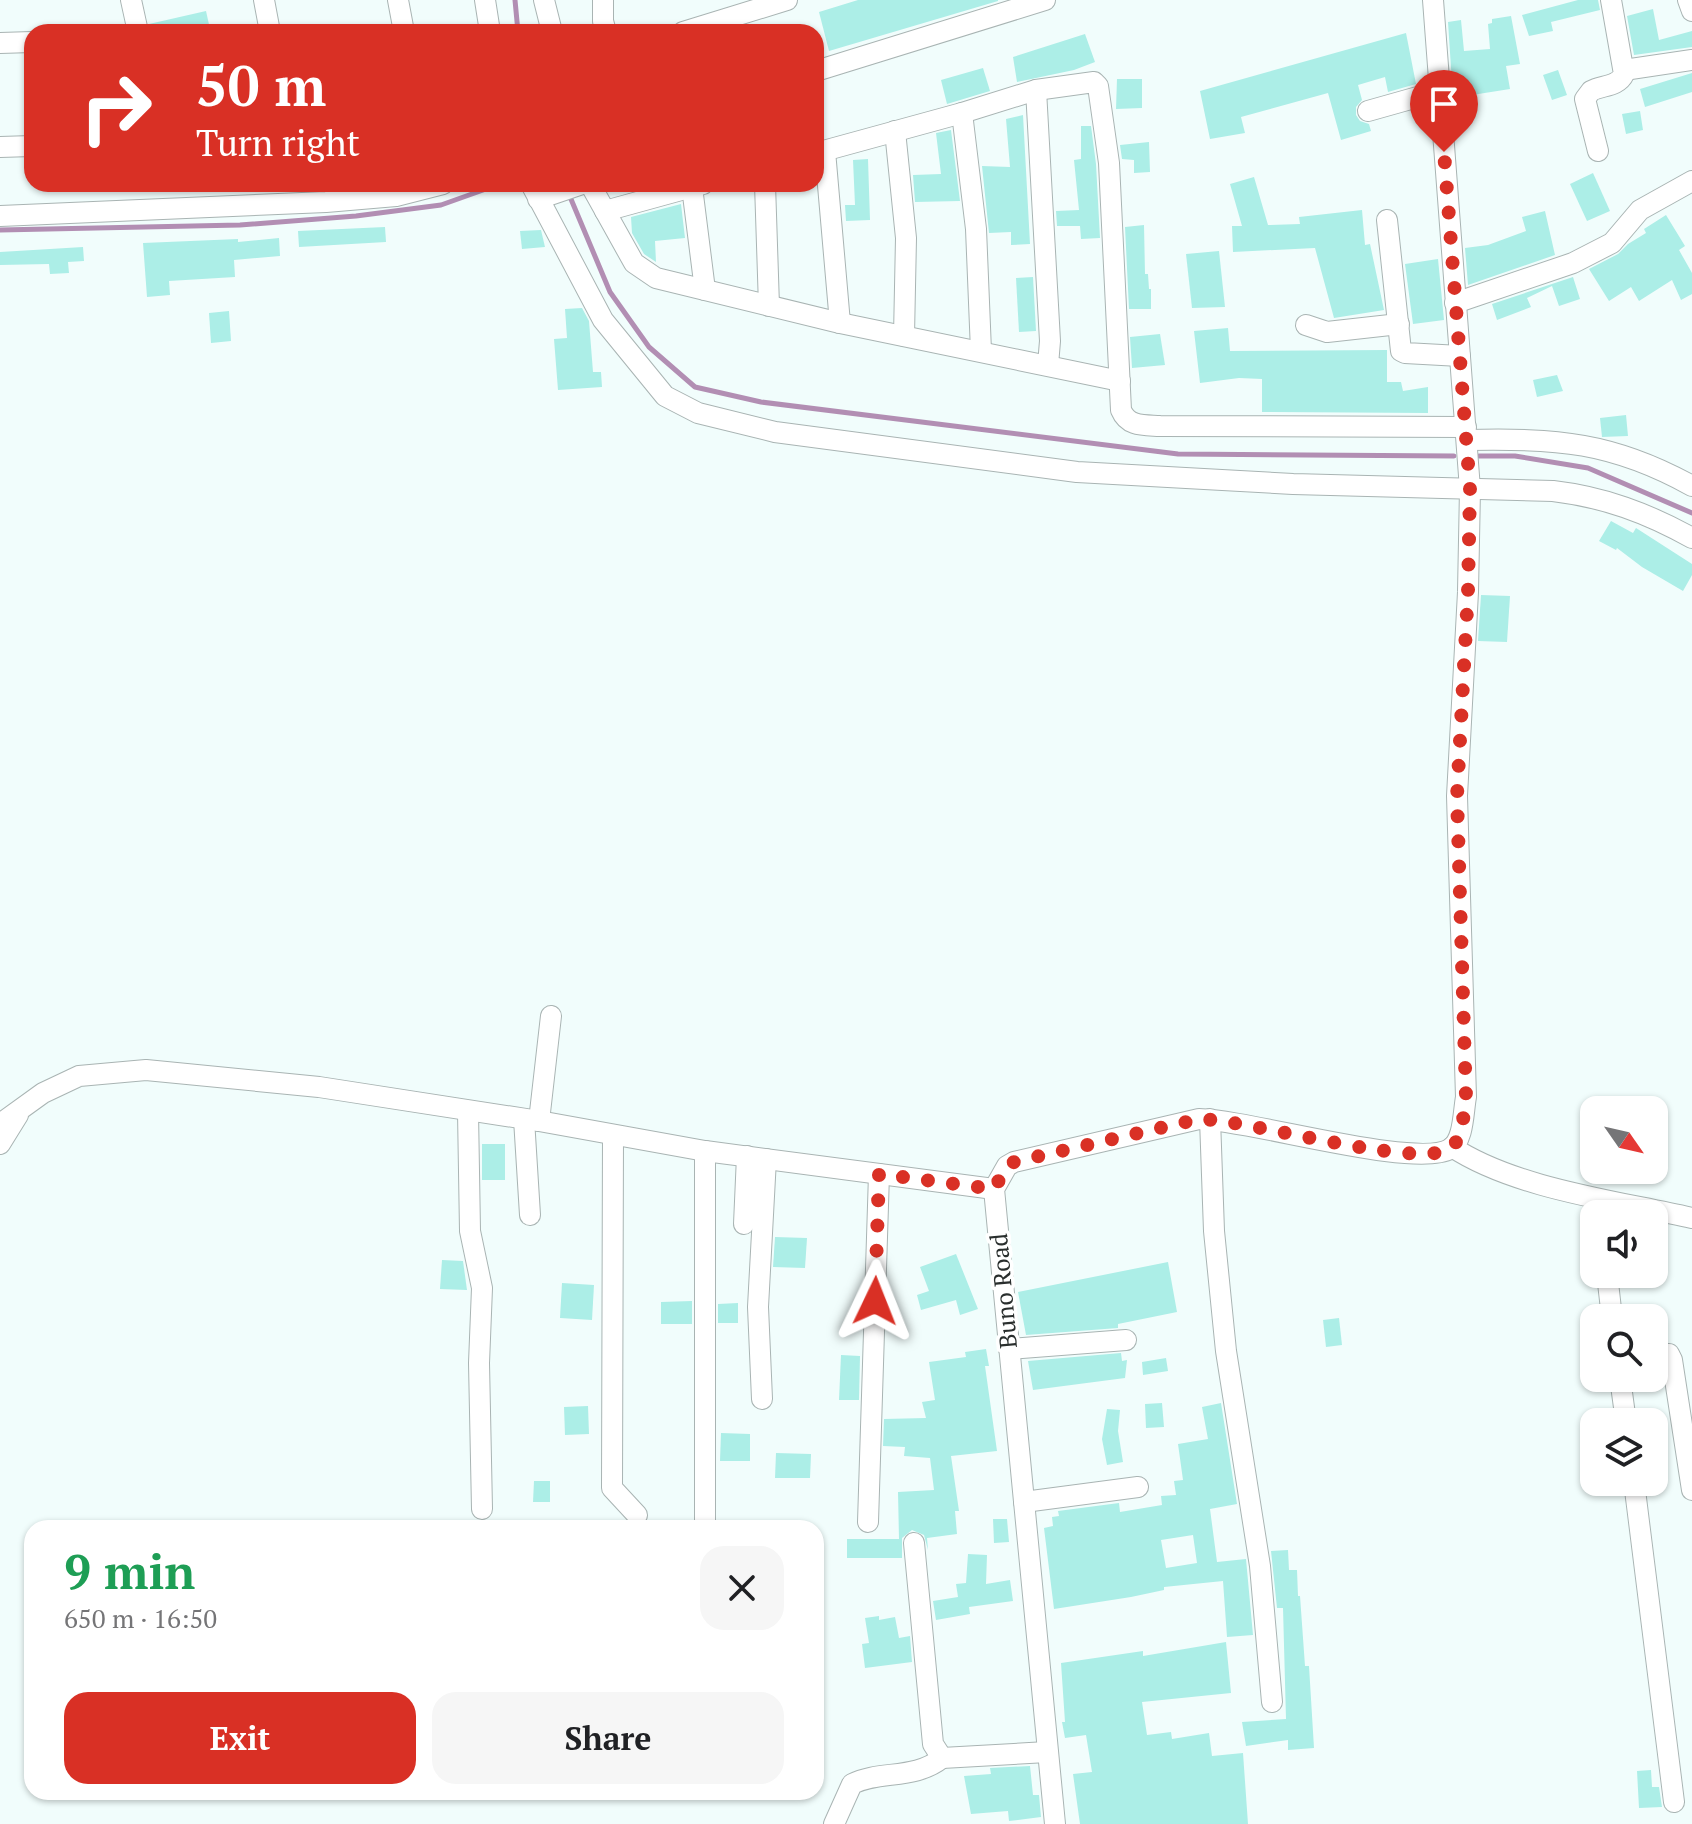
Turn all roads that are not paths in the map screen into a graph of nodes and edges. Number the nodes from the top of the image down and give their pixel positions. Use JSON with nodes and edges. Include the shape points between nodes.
{"nodes":[{"id":1,"x":131,"y":0,"type":"edge"},
{"id":2,"x":264,"y":0,"type":"edge"},
{"id":3,"x":398,"y":0,"type":"edge"},
{"id":4,"x":485,"y":0,"type":"edge"},
{"id":5,"x":544,"y":0,"type":"edge"},
{"id":6,"x":603,"y":0,"type":"edge"},
{"id":7,"x":787,"y":0,"type":"edge"},
{"id":8,"x":1045,"y":0,"type":"edge"},
{"id":9,"x":1433,"y":0,"type":"edge"},
{"id":10,"x":1611,"y":0,"type":"edge"},
{"id":11,"x":1688,"y":0,"type":"edge"},
{"id":12,"x":1692,"y":11,"type":"edge"},
{"id":13,"x":136,"y":24,"type":"edge"},
{"id":14,"x":268,"y":24,"type":"edge"},
{"id":15,"x":402,"y":24,"type":"edge"},
{"id":16,"x":489,"y":24,"type":"edge"},
{"id":17,"x":550,"y":24,"type":"edge"},
{"id":18,"x":604,"y":24,"type":"edge"},
{"id":19,"x":709,"y":24,"type":"edge"},
{"id":20,"x":24,"y":42,"type":"edge"},
{"id":21,"x":0,"y":43,"type":"edge"},
{"id":22,"x":1692,"y":60,"type":"edge"},
{"id":23,"x":824,"y":69,"type":"edge"},
{"id":24,"x":1624,"y":70,"type":"junction"},
{"id":25,"x":1036,"y":90,"type":"junction"},
{"id":26,"x":1439,"y":91,"type":"junction"},
{"id":27,"x":1368,"y":111,"type":"dead end"},
{"id":28,"x":962,"y":113,"type":"junction"},
{"id":29,"x":895,"y":131,"type":"junction"},
{"id":30,"x":24,"y":146,"type":"edge"},
{"id":31,"x":0,"y":147,"type":"edge"},
{"id":32,"x":824,"y":151,"type":"edge"},
{"id":33,"x":1598,"y":151,"type":"dead end"},
{"id":34,"x":824,"y":179,"type":"edge"},
{"id":35,"x":1692,"y":181,"type":"edge"},
{"id":36,"x":412,"y":192,"type":"edge"},
{"id":37,"x":541,"y":192,"type":"edge"},
{"id":38,"x":594,"y":192,"type":"edge"},
{"id":39,"x":673,"y":192,"type":"edge"},
{"id":40,"x":698,"y":192,"type":"edge"},
{"id":41,"x":765,"y":192,"type":"edge"},
{"id":42,"x":605,"y":211,"type":"junction"},
{"id":43,"x":0,"y":216,"type":"edge"},
{"id":44,"x":1387,"y":220,"type":"dead end"},
{"id":45,"x":705,"y":290,"type":"junction"},
{"id":46,"x":1455,"y":303,"type":"junction"},
{"id":47,"x":769,"y":306,"type":"junction"},
{"id":48,"x":840,"y":323,"type":"junction"},
{"id":49,"x":1399,"y":324,"type":"junction"},
{"id":50,"x":1306,"y":325,"type":"dead end"},
{"id":51,"x":904,"y":336,"type":"junction"},
{"id":52,"x":981,"y":351,"type":"junction"},
{"id":53,"x":1460,"y":356,"type":"junction"},
{"id":54,"x":1048,"y":365,"type":"junction"},
{"id":55,"x":1120,"y":381,"type":"junction"},
{"id":56,"x":1467,"y":433,"type":"junction"},
{"id":57,"x":1692,"y":486,"type":"edge"},
{"id":58,"x":1470,"y":489,"type":"junction"},
{"id":59,"x":1692,"y":538,"type":"edge"},
{"id":60,"x":551,"y":1016,"type":"dead end"},
{"id":61,"x":22,"y":1108,"type":"junction"},
{"id":62,"x":468,"y":1112,"type":"junction"},
{"id":63,"x":1210,"y":1119,"type":"junction"},
{"id":64,"x":531,"y":1120,"type":"junction"},
{"id":65,"x":0,"y":1124,"type":"edge"},
{"id":66,"x":613,"y":1136,"type":"junction"},
{"id":67,"x":0,"y":1144,"type":"edge"},
{"id":68,"x":1452,"y":1147,"type":"junction"},
{"id":69,"x":705,"y":1151,"type":"junction"},
{"id":70,"x":756,"y":1158,"type":"junction"},
{"id":71,"x":879,"y":1174,"type":"junction"},
{"id":72,"x":994,"y":1189,"type":"junction"},
{"id":73,"x":1588,"y":1200,"type":"edge"},
{"id":74,"x":530,"y":1215,"type":"dead end"},
{"id":75,"x":1668,"y":1215,"type":"edge"},
{"id":76,"x":1692,"y":1218,"type":"edge"},
{"id":77,"x":744,"y":1224,"type":"dead end"},
{"id":78,"x":1126,"y":1340,"type":"dead end"},
{"id":79,"x":1009,"y":1349,"type":"junction"},
{"id":80,"x":1668,"y":1354,"type":"edge"},
{"id":81,"x":762,"y":1399,"type":"dead end"},
{"id":82,"x":1138,"y":1487,"type":"dead end"},
{"id":83,"x":1692,"y":1490,"type":"edge"},
{"id":84,"x":1636,"y":1496,"type":"edge"},
{"id":85,"x":1024,"y":1502,"type":"junction"},
{"id":86,"x":482,"y":1509,"type":"dead end"},
{"id":87,"x":637,"y":1515,"type":"dead end"},
{"id":88,"x":705,"y":1520,"type":"edge"},
{"id":89,"x":868,"y":1522,"type":"dead end"},
{"id":90,"x":914,"y":1543,"type":"dead end"},
{"id":91,"x":1272,"y":1702,"type":"dead end"},
{"id":92,"x":1047,"y":1752,"type":"junction"},
{"id":93,"x":942,"y":1758,"type":"junction"},
{"id":94,"x":1674,"y":1802,"type":"dead end"},
{"id":95,"x":834,"y":1824,"type":"edge"},
{"id":96,"x":1055,"y":1824,"type":"edge"}],
"edges":[{"from":1,"to":13,"type":"street"},
{"from":2,"to":14,"type":"street"},
{"from":3,"to":15,"type":"street"},
{"from":4,"to":16,"type":"street"},
{"from":5,"to":17,"type":"street"},
{"from":6,"to":18,"type":"street"},
{"from":7,"to":19,"type":"street"},
{"from":8,"to":23,"type":"street"},
{"from":9,"to":26,"type":"street"},
{"from":10,"to":24,"type":"street"},
{"from":11,"to":12,"type":"street"},
{"from":20,"to":21,"type":"street"},
{"from":22,"to":24,"type":"street"},
{"from":24,"to":33,"type":"street","via":[[1621,79],[1591,91],[1585,99]]},
{"from":25,"to":28,"type":"street"},
{"from":25,"to":54,"type":"street"},
{"from":25,"to":55,"type":"street","via":[[1091,81],[1098,86],[1109,163]]},
{"from":26,"to":27,"type":"street"},
{"from":26,"to":46,"type":"street"},
{"from":28,"to":29,"type":"street"},
{"from":28,"to":52,"type":"street","via":[[976,229]]},
{"from":29,"to":32,"type":"street"},
{"from":29,"to":51,"type":"street","via":[[906,238]]},
{"from":30,"to":31,"type":"street"},
{"from":34,"to":48,"type":"street"},
{"from":35,"to":46,"type":"street","via":[[1640,210],[1612,243],[1573,263]]},
{"from":36,"to":43,"type":"street","via":[[326,202]]},
{"from":37,"to":58,"type":"street","via":[[603,320],[665,396],[698,413],[775,432],[1077,472]]},
{"from":38,"to":42,"type":"street"},
{"from":39,"to":42,"type":"street"},
{"from":40,"to":45,"type":"street"},
{"from":41,"to":47,"type":"street"},
{"from":42,"to":45,"type":"street","via":[[644,272]]},
{"from":44,"to":49,"type":"street"},
{"from":45,"to":47,"type":"street"},
{"from":46,"to":53,"type":"street"},
{"from":47,"to":48,"type":"street"},
{"from":48,"to":51,"type":"street"},
{"from":49,"to":50,"type":"street","via":[[1327,332]]},
{"from":49,"to":53,"type":"street","via":[[1404,353]]},
{"from":51,"to":52,"type":"street"},
{"from":52,"to":54,"type":"street"},
{"from":53,"to":56,"type":"street"},
{"from":54,"to":55,"type":"street"},
{"from":55,"to":56,"type":"street","via":[[1124,419],[1135,424]]},
{"from":56,"to":57,"type":"street","via":[[1602,447]]},
{"from":56,"to":58,"type":"street"},
{"from":58,"to":59,"type":"street","via":[[1585,495],[1640,511]]},
{"from":58,"to":68,"type":"street","via":[[1457,796],[1466,1097],[1460,1135]]},
{"from":60,"to":64,"type":"street"},
{"from":61,"to":62,"type":"street","via":[[79,1076],[146,1070],[319,1087]]},
{"from":61,"to":65,"type":"street"},
{"from":61,"to":67,"type":"street"},
{"from":62,"to":64,"type":"street"},
{"from":62,"to":86,"type":"street","via":[[470,1231],[482,1288]]},
{"from":63,"to":68,"type":"street","via":[[1419,1154]]},
{"from":63,"to":72,"type":"street","via":[[1014,1162]]},
{"from":63,"to":91,"type":"street","via":[[1226,1351],[1260,1566]]},
{"from":64,"to":66,"type":"street"},
{"from":64,"to":74,"type":"street"},
{"from":66,"to":69,"type":"street"},
{"from":66,"to":87,"type":"street","via":[[612,1488]]},
{"from":68,"to":73,"type":"street","via":[[1470,1159]]},
{"from":69,"to":70,"type":"street"},
{"from":69,"to":88,"type":"street"},
{"from":70,"to":71,"type":"street"},
{"from":70,"to":77,"type":"street"},
{"from":70,"to":81,"type":"street"},
{"from":71,"to":72,"type":"street"},
{"from":71,"to":89,"type":"street"},
{"from":72,"to":79,"type":"street","name":"Buno Road"},
{"from":75,"to":76,"type":"street"},
{"from":78,"to":79,"type":"street"},
{"from":79,"to":85,"type":"street","name":"Buno Road"},
{"from":80,"to":83,"type":"street"},
{"from":82,"to":85,"type":"street"},
{"from":84,"to":94,"type":"street"},
{"from":85,"to":92,"type":"street","name":"Buno Road"},
{"from":90,"to":93,"type":"street","via":[[933,1744]]},
{"from":92,"to":93,"type":"street"},
{"from":92,"to":96,"type":"street","name":"Buno Road"},
{"from":93,"to":95,"type":"street","via":[[916,1771],[852,1784]]}]}
